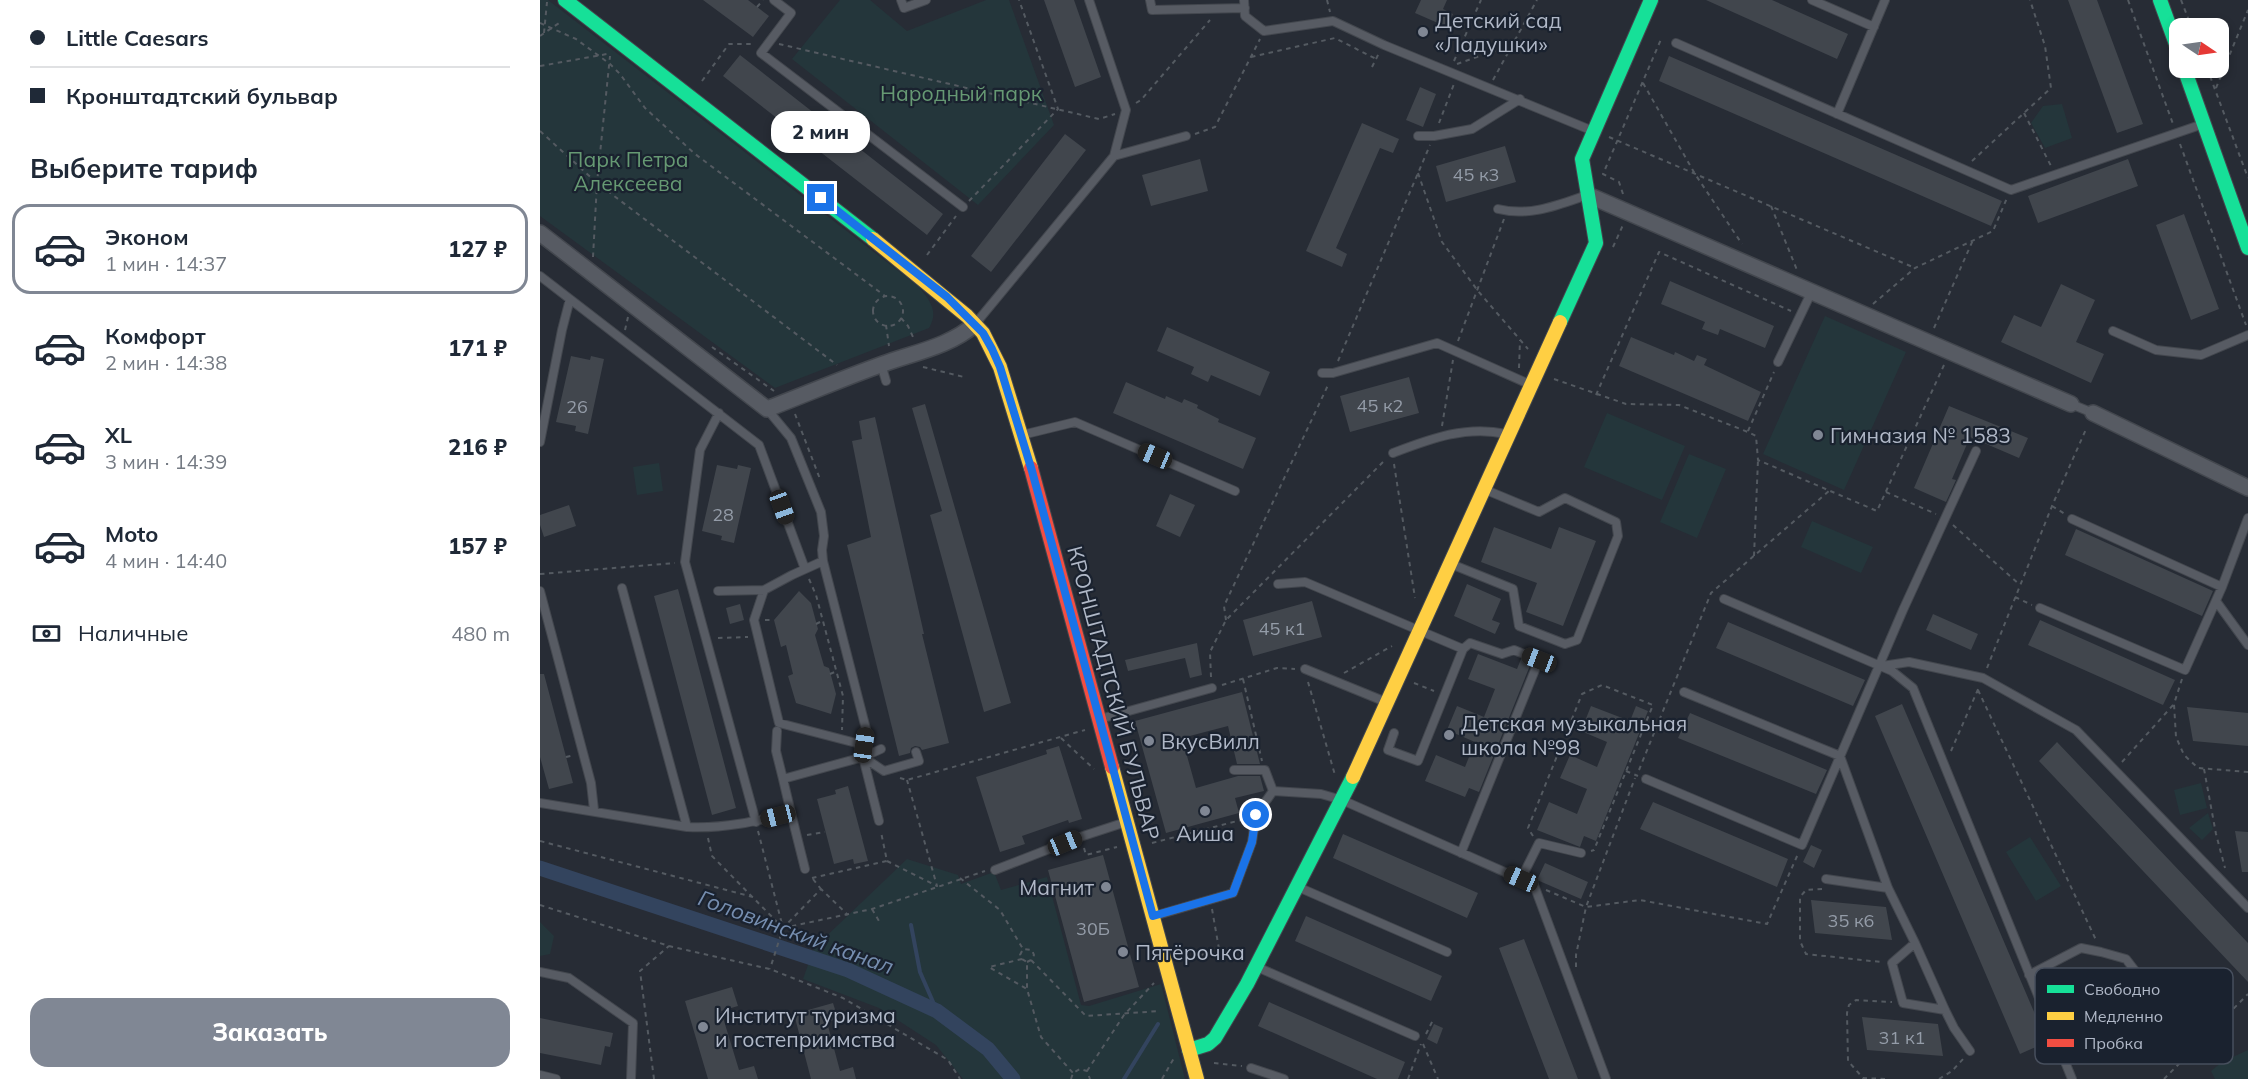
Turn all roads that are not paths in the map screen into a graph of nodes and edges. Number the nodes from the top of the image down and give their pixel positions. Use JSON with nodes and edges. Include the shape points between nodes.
{"nodes":[{"id":1,"x":774,"y":0,"type":"edge"},
{"id":2,"x":901,"y":0,"type":"edge"},
{"id":3,"x":926,"y":0,"type":"edge"},
{"id":4,"x":1089,"y":0,"type":"edge"},
{"id":5,"x":1150,"y":0,"type":"edge"},
{"id":6,"x":1651,"y":0,"type":"edge"},
{"id":7,"x":1812,"y":0,"type":"edge"},
{"id":8,"x":1885,"y":0,"type":"edge"},
{"id":9,"x":2160,"y":0,"type":"edge"},
{"id":10,"x":1244,"y":4,"type":"edge"},
{"id":11,"x":568,"y":5,"type":"edge"},
{"id":12,"x":2169,"y":25,"type":"edge"},
{"id":13,"x":1874,"y":27,"type":"junction"},
{"id":14,"x":1676,"y":43,"type":"road end"},
{"id":15,"x":2188,"y":78,"type":"edge"},
{"id":16,"x":1520,"y":99,"type":"junction"},
{"id":17,"x":1837,"y":114,"type":"junction"},
{"id":18,"x":2204,"y":124,"type":"junction"},
{"id":19,"x":1594,"y":131,"type":"junction"},
{"id":20,"x":1186,"y":136,"type":"road end"},
{"id":21,"x":1419,"y":136,"type":"dead end"},
{"id":22,"x":1114,"y":156,"type":"junction"},
{"id":23,"x":1588,"y":195,"type":"junction"},
{"id":24,"x":963,"y":207,"type":"road end"},
{"id":25,"x":1498,"y":209,"type":"dead end"},
{"id":26,"x":540,"y":233,"type":"edge"},
{"id":27,"x":2248,"y":248,"type":"edge"},
{"id":28,"x":540,"y":276,"type":"edge"},
{"id":29,"x":1808,"y":289,"type":"junction"},
{"id":30,"x":570,"y":299,"type":"junction"},
{"id":31,"x":975,"y":324,"type":"junction"},
{"id":32,"x":2113,"y":331,"type":"dead end"},
{"id":33,"x":2248,"y":333,"type":"edge"},
{"id":34,"x":1778,"y":362,"type":"road end"},
{"id":35,"x":881,"y":364,"type":"junction"},
{"id":36,"x":1322,"y":373,"type":"dead end"},
{"id":37,"x":886,"y":381,"type":"dead end"},
{"id":38,"x":1525,"y":382,"type":"junction"},
{"id":39,"x":2072,"y":404,"type":"joint"},
{"id":40,"x":767,"y":409,"type":"junction"},
{"id":41,"x":719,"y":413,"type":"junction"},
{"id":42,"x":2093,"y":413,"type":"joint"},
{"id":43,"x":1507,"y":435,"type":"junction"},
{"id":44,"x":1021,"y":436,"type":"junction"},
{"id":45,"x":540,"y":442,"type":"edge"},
{"id":46,"x":1976,"y":451,"type":"dead end"},
{"id":47,"x":1393,"y":453,"type":"road end"},
{"id":48,"x":2248,"y":488,"type":"edge"},
{"id":49,"x":1483,"y":489,"type":"junction"},
{"id":50,"x":1235,"y":491,"type":"dead end"},
{"id":51,"x":2248,"y":518,"type":"edge"},
{"id":52,"x":2072,"y":519,"type":"dead end"},
{"id":53,"x":823,"y":561,"type":"junction"},
{"id":54,"x":1450,"y":563,"type":"junction"},
{"id":55,"x":805,"y":569,"type":"junction"},
{"id":56,"x":1278,"y":584,"type":"dead end"},
{"id":57,"x":2222,"y":587,"type":"junction"},
{"id":58,"x":621,"y":588,"type":"dead end"},
{"id":59,"x":764,"y":590,"type":"junction"},
{"id":60,"x":540,"y":591,"type":"edge"},
{"id":61,"x":718,"y":591,"type":"dead end"},
{"id":62,"x":1724,"y":599,"type":"dead end"},
{"id":63,"x":2216,"y":601,"type":"junction"},
{"id":64,"x":2040,"y":608,"type":"road end"},
{"id":65,"x":1420,"y":631,"type":"junction"},
{"id":66,"x":2248,"y":645,"type":"edge"},
{"id":67,"x":1463,"y":649,"type":"junction"},
{"id":68,"x":1880,"y":666,"type":"junction"},
{"id":69,"x":1305,"y":669,"type":"road end"},
{"id":70,"x":1212,"y":688,"type":"road end"},
{"id":71,"x":1684,"y":692,"type":"dead end"},
{"id":72,"x":1387,"y":703,"type":"junction"},
{"id":73,"x":1099,"y":720,"type":"junction"},
{"id":74,"x":777,"y":731,"type":"dead end"},
{"id":75,"x":1394,"y":733,"type":"dead end"},
{"id":76,"x":864,"y":745,"type":"junction"},
{"id":77,"x":881,"y":749,"type":"dead end"},
{"id":78,"x":916,"y":752,"type":"dead end"},
{"id":79,"x":1840,"y":756,"type":"junction"},
{"id":80,"x":863,"y":757,"type":"junction"},
{"id":81,"x":1234,"y":770,"type":"dead end"},
{"id":82,"x":783,"y":779,"type":"junction"},
{"id":83,"x":1646,"y":779,"type":"dead end"},
{"id":84,"x":1273,"y":791,"type":"junction"},
{"id":85,"x":1342,"y":800,"type":"junction"},
{"id":86,"x":540,"y":803,"type":"edge"},
{"id":87,"x":594,"y":810,"type":"junction"},
{"id":88,"x":791,"y":813,"type":"junction"},
{"id":89,"x":879,"y":821,"type":"road end"},
{"id":90,"x":756,"y":822,"type":"junction"},
{"id":91,"x":1127,"y":822,"type":"junction"},
{"id":92,"x":687,"y":827,"type":"junction"},
{"id":93,"x":1461,"y":853,"type":"junction"},
{"id":94,"x":1581,"y":853,"type":"road end"},
{"id":95,"x":805,"y":869,"type":"dead end"},
{"id":96,"x":995,"y":870,"type":"road end"},
{"id":97,"x":1521,"y":879,"type":"junction"},
{"id":98,"x":1826,"y":879,"type":"dead end"},
{"id":99,"x":1297,"y":886,"type":"junction"},
{"id":100,"x":1888,"y":888,"type":"junction"},
{"id":101,"x":2248,"y":908,"type":"edge"},
{"id":102,"x":1153,"y":916,"type":"junction"},
{"id":103,"x":1915,"y":943,"type":"junction"},
{"id":104,"x":1447,"y":952,"type":"dead end"},
{"id":105,"x":1256,"y":966,"type":"junction"},
{"id":106,"x":2042,"y":968,"type":"edge"},
{"id":107,"x":2133,"y":968,"type":"edge"},
{"id":108,"x":540,"y":972,"type":"edge"},
{"id":109,"x":2035,"y":972,"type":"edge"},
{"id":110,"x":2029,"y":975,"type":"junction"},
{"id":111,"x":2035,"y":990,"type":"edge"},
{"id":112,"x":1945,"y":1010,"type":"junction"},
{"id":113,"x":1415,"y":1036,"type":"dead end"},
{"id":114,"x":1190,"y":1050,"type":"junction"},
{"id":115,"x":1970,"y":1051,"type":"road end"},
{"id":116,"x":2066,"y":1064,"type":"edge"},
{"id":117,"x":1251,"y":1068,"type":"road end"},
{"id":118,"x":540,"y":1075,"type":"edge"},
{"id":119,"x":556,"y":1079,"type":"edge"},
{"id":120,"x":631,"y":1079,"type":"edge"},
{"id":121,"x":1197,"y":1079,"type":"edge"},
{"id":122,"x":1284,"y":1079,"type":"edge"},
{"id":123,"x":1606,"y":1079,"type":"edge"},
{"id":124,"x":2072,"y":1079,"type":"edge"}],
"edges":[{"from":1,"to":24,"type":"lane","via":[[791,13],[761,53]]},
{"from":2,"to":3,"type":"lane","via":[[904,8]]},
{"from":4,"to":22,"type":"lane","via":[[1126,110]]},
{"from":5,"to":10,"type":"lane","via":[[1152,10]]},
{"from":6,"to":19,"type":"main road"},
{"from":7,"to":13,"type":"lane"},
{"from":8,"to":13,"type":"lane"},
{"from":9,"to":12,"type":"main road"},
{"from":10,"to":16,"type":"lane","via":[[1245,16],[1264,32],[1333,21]]},
{"from":11,"to":31,"type":"main road","name":"КРОНШТАДТСКИЙ БУЛЬВАР","via":[[913,270]]},
{"from":13,"to":17,"type":"lane"},
{"from":14,"to":17,"type":"lane"},
{"from":15,"to":18,"type":"main road"},
{"from":16,"to":19,"type":"lane"},
{"from":16,"to":21,"type":"lane","via":[[1472,129]]},
{"from":17,"to":18,"type":"lane","via":[[2011,190]]},
{"from":18,"to":27,"type":"main road"},
{"from":19,"to":23,"type":"main road","via":[[1582,159]]},
{"from":20,"to":22,"type":"lane"},
{"from":22,"to":31,"type":"lane"},
{"from":23,"to":25,"type":"lane","via":[[1538,211]]},
{"from":23,"to":29,"type":"street"},
{"from":23,"to":38,"type":"main road","via":[[1596,243],[1541,361]]},
{"from":26,"to":40,"type":"street"},
{"from":28,"to":30,"type":"lane"},
{"from":29,"to":34,"type":"lane"},
{"from":29,"to":39,"type":"street"},
{"from":30,"to":41,"type":"lane"},
{"from":30,"to":45,"type":"lane"},
{"from":31,"to":35,"type":"street","via":[[966,333]]},
{"from":31,"to":44,"type":"main road","name":"КРОНШТАДТСКИЙ БУЛЬВАР","via":[[1000,367]]},
{"from":32,"to":33,"type":"lane","via":[[2156,350],[2201,355]]},
{"from":35,"to":37,"type":"lane"},
{"from":35,"to":40,"type":"street"},
{"from":36,"to":38,"type":"lane","via":[[1334,373],[1437,343]]},
{"from":38,"to":43,"type":"main road"},
{"from":39,"to":42,"type":"lane"},
{"from":40,"to":53,"type":"lane","via":[[790,438],[821,512],[825,536]]},
{"from":41,"to":55,"type":"lane","via":[[759,445]]},
{"from":41,"to":90,"type":"lane","via":[[700,450],[685,562]]},
{"from":42,"to":48,"type":"street"},
{"from":43,"to":47,"type":"lane","via":[[1489,430],[1440,435]]},
{"from":43,"to":49,"type":"main road"},
{"from":44,"to":50,"type":"lane","via":[[1076,422]]},
{"from":44,"to":73,"type":"main road","name":"КРОНШТАДТСКИЙ БУЛЬВАР"},
{"from":46,"to":68,"type":"lane"},
{"from":49,"to":54,"type":"main road"},
{"from":49,"to":54,"type":"lane","via":[[1539,512],[1564,498],[1616,522],[1618,536],[1577,640],[1565,644],[1519,626],[1513,589]]},
{"from":51,"to":57,"type":"lane"},
{"from":52,"to":57,"type":"lane"},
{"from":53,"to":55,"type":"lane"},
{"from":53,"to":76,"type":"lane","via":[[867,729]]},
{"from":54,"to":65,"type":"main road"},
{"from":55,"to":59,"type":"lane"},
{"from":56,"to":65,"type":"lane","via":[[1305,582]]},
{"from":57,"to":63,"type":"lane"},
{"from":58,"to":92,"type":"lane"},
{"from":59,"to":61,"type":"lane"},
{"from":59,"to":76,"type":"lane","via":[[754,620],[779,723]]},
{"from":60,"to":87,"type":"lane","via":[[591,783]]},
{"from":62,"to":68,"type":"lane"},
{"from":63,"to":64,"type":"lane","via":[[2185,670]]},
{"from":63,"to":66,"type":"lane"},
{"from":65,"to":67,"type":"lane"},
{"from":65,"to":72,"type":"main road"},
{"from":67,"to":75,"type":"lane","via":[[1418,761],[1388,750]]},
{"from":67,"to":93,"type":"lane","via":[[1470,643],[1502,654],[1514,650],[1539,660]]},
{"from":68,"to":79,"type":"lane"},
{"from":68,"to":101,"type":"lane","via":[[1909,662],[1983,678],[2076,730]]},
{"from":68,"to":110,"type":"lane","via":[[1913,688]]},
{"from":69,"to":72,"type":"lane"},
{"from":70,"to":73,"type":"lane"},
{"from":71,"to":79,"type":"lane"},
{"from":72,"to":85,"type":"main road"},
{"from":73,"to":91,"type":"main road","name":"КРОНШТАДТСКИЙ БУЛЬВАР"},
{"from":74,"to":82,"type":"lane","via":[[776,751]]},
{"from":76,"to":80,"type":"lane"},
{"from":77,"to":80,"type":"lane"},
{"from":78,"to":80,"type":"lane","via":[[919,761],[884,771]]},
{"from":79,"to":83,"type":"lane","via":[[1802,845]]},
{"from":79,"to":100,"type":"lane"},
{"from":80,"to":82,"type":"lane"},
{"from":80,"to":89,"type":"lane"},
{"from":81,"to":84,"type":"lane","via":[[1264,770]]},
{"from":82,"to":88,"type":"lane"},
{"from":84,"to":85,"type":"lane","via":[[1321,794]]},
{"from":84,"to":102,"type":"lane","via":[[1256,815],[1252,842],[1233,893]]},
{"from":85,"to":93,"type":"lane"},
{"from":85,"to":99,"type":"main road"},
{"from":86,"to":87,"type":"lane"},
{"from":87,"to":92,"type":"lane"},
{"from":88,"to":90,"type":"lane"},
{"from":88,"to":95,"type":"lane"},
{"from":90,"to":92,"type":"lane"},
{"from":91,"to":96,"type":"lane"},
{"from":91,"to":102,"type":"main road","name":"КРОНШТАДТСКИЙ БУЛЬВАР"},
{"from":93,"to":97,"type":"lane"},
{"from":94,"to":97,"type":"lane","via":[[1539,843]]},
{"from":97,"to":123,"type":"lane","via":[[1534,885]]},
{"from":98,"to":100,"type":"lane"},
{"from":99,"to":104,"type":"lane"},
{"from":99,"to":105,"type":"main road"},
{"from":100,"to":103,"type":"lane"},
{"from":102,"to":114,"type":"main road","name":"КРОНШТАДТСКИЙ БУЛЬВАР"},
{"from":103,"to":112,"type":"lane"},
{"from":103,"to":112,"type":"lane","via":[[1892,963],[1903,1003]]},
{"from":105,"to":113,"type":"lane"},
{"from":105,"to":114,"type":"main road","via":[[1215,1038]]},
{"from":106,"to":107,"type":"lane","via":[[2081,948],[2126,959]]},
{"from":108,"to":120,"type":"lane","via":[[569,978],[633,1023]]},
{"from":109,"to":110,"type":"lane"},
{"from":110,"to":111,"type":"lane"},
{"from":112,"to":115,"type":"lane"},
{"from":114,"to":121,"type":"main road","name":"КРОНШТАДТСКИЙ БУЛЬВАР"},
{"from":116,"to":124,"type":"lane"},
{"from":117,"to":122,"type":"lane"},
{"from":118,"to":119,"type":"lane"}]}
